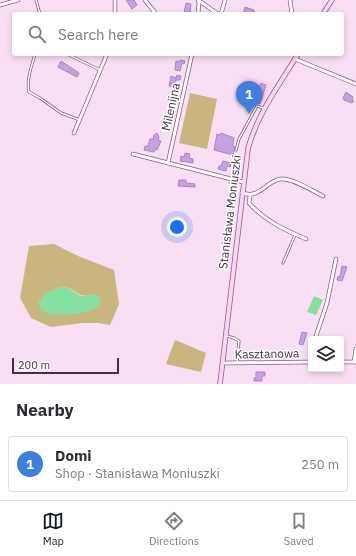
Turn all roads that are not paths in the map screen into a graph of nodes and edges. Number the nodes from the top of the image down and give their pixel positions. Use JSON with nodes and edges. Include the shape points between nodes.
{"nodes":[{"id":1,"x":18,"y":0,"type":"edge"},
{"id":2,"x":36,"y":0,"type":"edge"},
{"id":3,"x":115,"y":0,"type":"edge"},
{"id":4,"x":145,"y":0,"type":"edge"},
{"id":5,"x":225,"y":0,"type":"edge"},
{"id":6,"x":290,"y":0,"type":"edge"},
{"id":7,"x":332,"y":0,"type":"edge"},
{"id":8,"x":198,"y":1,"type":"edge"},
{"id":9,"x":0,"y":5,"type":"edge"},
{"id":10,"x":39,"y":12,"type":"edge"},
{"id":11,"x":114,"y":12,"type":"edge"},
{"id":12,"x":154,"y":12,"type":"edge"},
{"id":13,"x":198,"y":12,"type":"edge"},
{"id":14,"x":215,"y":12,"type":"edge"},
{"id":15,"x":222,"y":12,"type":"edge"},
{"id":16,"x":292,"y":12,"type":"edge"},
{"id":17,"x":324,"y":12,"type":"edge"},
{"id":18,"x":34,"y":56,"type":"edge"},
{"id":19,"x":72,"y":56,"type":"edge"},
{"id":20,"x":107,"y":56,"type":"edge"},
{"id":21,"x":192,"y":56,"type":"edge"},
{"id":22,"x":297,"y":56,"type":"edge"},
{"id":23,"x":295,"y":59,"type":"junction"},
{"id":24,"x":101,"y":71,"type":"junction"},
{"id":25,"x":356,"y":84,"type":"edge"},
{"id":26,"x":265,"y":108,"type":"junction"},
{"id":27,"x":80,"y":120,"type":"junction"},
{"id":28,"x":74,"y":133,"type":"dead end"},
{"id":29,"x":236,"y":150,"type":"dead end"},
{"id":30,"x":133,"y":154,"type":"dead end"},
{"id":31,"x":168,"y":163,"type":"junction"},
{"id":32,"x":244,"y":182,"type":"junction"},
{"id":33,"x":242,"y":193,"type":"junction"},
{"id":34,"x":250,"y":196,"type":"junction"},
{"id":35,"x":323,"y":196,"type":"dead end"},
{"id":36,"x":296,"y":234,"type":"junction"},
{"id":37,"x":306,"y":239,"type":"dead end"},
{"id":38,"x":336,"y":259,"type":"dead end"},
{"id":39,"x":283,"y":263,"type":"dead end"},
{"id":40,"x":226,"y":336,"type":"junction"},
{"id":41,"x":316,"y":336,"type":"edge"},
{"id":42,"x":356,"y":349,"type":"edge"},
{"id":43,"x":308,"y":362,"type":"edge"},
{"id":44,"x":344,"y":362,"type":"edge"},
{"id":45,"x":355,"y":362,"type":"edge"},
{"id":46,"x":222,"y":363,"type":"junction"},
{"id":47,"x":237,"y":363,"type":"junction"},
{"id":48,"x":220,"y":384,"type":"edge"}],
"edges":[{"from":1,"to":9,"type":"street"},
{"from":2,"to":10,"type":"lane"},
{"from":3,"to":11,"type":"street"},
{"from":4,"to":12,"type":"street"},
{"from":5,"to":15,"type":"street"},
{"from":6,"to":16,"type":"street"},
{"from":7,"to":17,"type":"main road"},
{"from":8,"to":13,"type":"street"},
{"from":8,"to":14,"type":"street"},
{"from":18,"to":27,"type":"lane","via":[[28,88],[30,92],[61,113]]},
{"from":19,"to":24,"type":"lane"},
{"from":20,"to":24,"type":"street"},
{"from":21,"to":31,"type":"street","name":"Milenijna"},
{"from":22,"to":23,"type":"main road","name":"Stanisława Moniuszki"},
{"from":23,"to":25,"type":"street"},
{"from":23,"to":26,"type":"main road","name":"Stanisława Moniuszki"},
{"from":24,"to":27,"type":"street"},
{"from":26,"to":29,"type":"lane","via":[[257,106],[239,139]]},
{"from":26,"to":32,"type":"main road","name":"Stanisława Moniuszki","via":[[252,134]]},
{"from":27,"to":28,"type":"street"},
{"from":30,"to":31,"type":"street"},
{"from":31,"to":32,"type":"street"},
{"from":32,"to":33,"type":"main road","name":"Stanisława Moniuszki"},
{"from":33,"to":34,"type":"street"},
{"from":33,"to":40,"type":"main road","name":"Stanisława Moniuszki"},
{"from":34,"to":35,"type":"street","via":[[282,179]]},
{"from":34,"to":36,"type":"street","via":[[250,204],[263,216]]},
{"from":36,"to":37,"type":"street"},
{"from":36,"to":39,"type":"lane"},
{"from":38,"to":41,"type":"street","via":[[327,303]]},
{"from":40,"to":46,"type":"main road","name":"Stanisława Moniuszki"},
{"from":40,"to":47,"type":"lane","via":[[239,340]]},
{"from":42,"to":45,"type":"street"},
{"from":43,"to":47,"type":"street","name":"Kasztanowa"},
{"from":44,"to":45,"type":"street"},
{"from":46,"to":47,"type":"street","name":"Kasztanowa"},
{"from":46,"to":48,"type":"main road","name":"Stanisława Moniuszki"}]}
